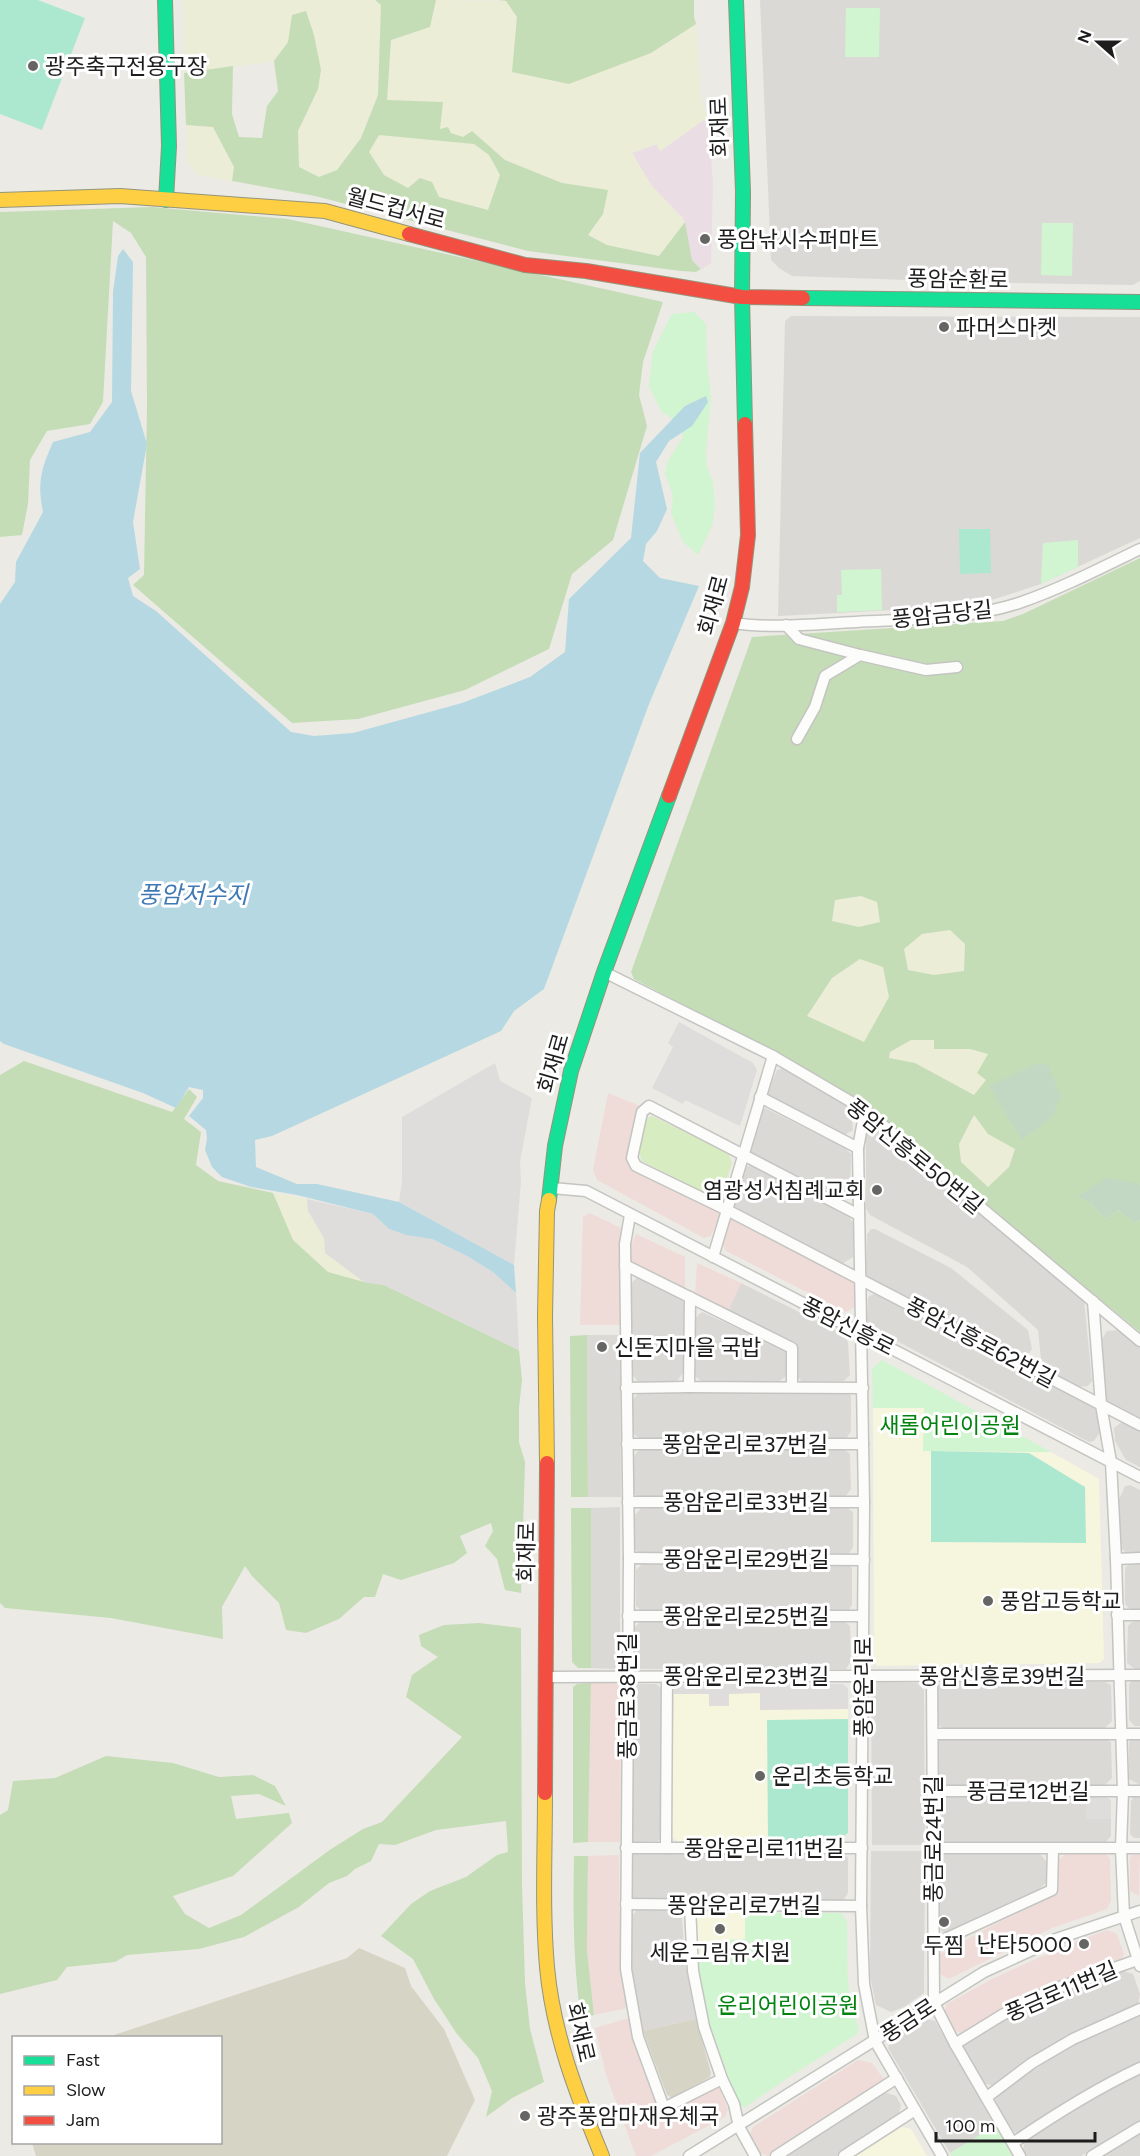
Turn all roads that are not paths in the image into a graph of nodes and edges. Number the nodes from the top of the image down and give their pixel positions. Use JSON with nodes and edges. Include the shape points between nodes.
{"nodes":[{"id":1,"x":165,"y":0,"type":"edge"},
{"id":2,"x":736,"y":0,"type":"edge"},
{"id":3,"x":0,"y":200,"type":"edge"},
{"id":4,"x":166,"y":200,"type":"junction"},
{"id":5,"x":742,"y":297,"type":"junction"},
{"id":6,"x":776,"y":298,"type":"joint"},
{"id":7,"x":1140,"y":302,"type":"edge"},
{"id":8,"x":1140,"y":549,"type":"edge"},
{"id":9,"x":733,"y":622,"type":"junction"},
{"id":10,"x":786,"y":625,"type":"junction"},
{"id":11,"x":860,"y":655,"type":"junction"},
{"id":12,"x":957,"y":667,"type":"dead end"},
{"id":13,"x":797,"y":739,"type":"dead end"},
{"id":14,"x":604,"y":972,"type":"junction"},
{"id":15,"x":773,"y":1056,"type":"junction"},
{"id":16,"x":760,"y":1097,"type":"junction"},
{"id":17,"x":865,"y":1110,"type":"junction"},
{"id":18,"x":858,"y":1148,"type":"junction"},
{"id":19,"x":742,"y":1154,"type":"junction"},
{"id":20,"x":552,"y":1188,"type":"junction"},
{"id":21,"x":727,"y":1210,"type":"junction"},
{"id":22,"x":630,"y":1215,"type":"junction"},
{"id":23,"x":859,"y":1215,"type":"junction"},
{"id":24,"x":713,"y":1257,"type":"junction"},
{"id":25,"x":625,"y":1265,"type":"junction"},
{"id":26,"x":861,"y":1280,"type":"junction"},
{"id":27,"x":690,"y":1297,"type":"junction"},
{"id":28,"x":1093,"y":1301,"type":"junction"},
{"id":29,"x":861,"y":1332,"type":"junction"},
{"id":30,"x":1140,"y":1341,"type":"edge"},
{"id":31,"x":689,"y":1386,"type":"junction"},
{"id":32,"x":792,"y":1387,"type":"junction"},
{"id":33,"x":626,"y":1388,"type":"junction"},
{"id":34,"x":863,"y":1388,"type":"junction"},
{"id":35,"x":1101,"y":1406,"type":"junction"},
{"id":36,"x":1140,"y":1425,"type":"edge"},
{"id":37,"x":627,"y":1444,"type":"junction"},
{"id":38,"x":863,"y":1444,"type":"junction"},
{"id":39,"x":1111,"y":1462,"type":"junction"},
{"id":40,"x":1140,"y":1477,"type":"edge"},
{"id":41,"x":628,"y":1502,"type":"junction"},
{"id":42,"x":864,"y":1502,"type":"junction"},
{"id":43,"x":628,"y":1558,"type":"junction"},
{"id":44,"x":1140,"y":1558,"type":"edge"},
{"id":45,"x":1116,"y":1559,"type":"junction"},
{"id":46,"x":864,"y":1560,"type":"junction"},
{"id":47,"x":1117,"y":1615,"type":"junction"},
{"id":48,"x":1140,"y":1615,"type":"edge"},
{"id":49,"x":628,"y":1616,"type":"junction"},
{"id":50,"x":864,"y":1616,"type":"junction"},
{"id":51,"x":628,"y":1675,"type":"junction"},
{"id":52,"x":1118,"y":1675,"type":"junction"},
{"id":53,"x":1140,"y":1675,"type":"edge"},
{"id":54,"x":667,"y":1676,"type":"junction"},
{"id":55,"x":864,"y":1676,"type":"junction"},
{"id":56,"x":932,"y":1676,"type":"junction"},
{"id":57,"x":546,"y":1677,"type":"junction"},
{"id":58,"x":933,"y":1734,"type":"junction"},
{"id":59,"x":1120,"y":1734,"type":"junction"},
{"id":60,"x":1140,"y":1734,"type":"edge"},
{"id":61,"x":933,"y":1791,"type":"junction"},
{"id":62,"x":1123,"y":1791,"type":"junction"},
{"id":63,"x":1140,"y":1791,"type":"edge"},
{"id":64,"x":626,"y":1848,"type":"junction"},
{"id":65,"x":666,"y":1848,"type":"junction"},
{"id":66,"x":862,"y":1848,"type":"junction"},
{"id":67,"x":934,"y":1848,"type":"junction"},
{"id":68,"x":1053,"y":1848,"type":"junction"},
{"id":69,"x":1121,"y":1848,"type":"junction"},
{"id":70,"x":1140,"y":1848,"type":"edge"},
{"id":71,"x":626,"y":1904,"type":"junction"},
{"id":72,"x":690,"y":1906,"type":"junction"},
{"id":73,"x":861,"y":1906,"type":"junction"},
{"id":74,"x":1140,"y":1911,"type":"edge"},
{"id":75,"x":1125,"y":1916,"type":"junction"},
{"id":76,"x":932,"y":1945,"type":"junction"},
{"id":77,"x":1139,"y":1961,"type":"edge"},
{"id":78,"x":934,"y":2003,"type":"junction"},
{"id":79,"x":1140,"y":2009,"type":"edge"},
{"id":80,"x":875,"y":2041,"type":"junction"},
{"id":81,"x":955,"y":2044,"type":"junction"},
{"id":82,"x":1140,"y":2068,"type":"edge"},
{"id":83,"x":897,"y":2078,"type":"junction"},
{"id":84,"x":722,"y":2079,"type":"junction"},
{"id":85,"x":987,"y":2097,"type":"junction"},
{"id":86,"x":915,"y":2110,"type":"junction"},
{"id":87,"x":739,"y":2127,"type":"junction"},
{"id":88,"x":1140,"y":2127,"type":"edge"},
{"id":89,"x":1013,"y":2143,"type":"junction"},
{"id":90,"x":602,"y":2156,"type":"edge"},
{"id":91,"x":689,"y":2156,"type":"edge"},
{"id":92,"x":755,"y":2156,"type":"edge"},
{"id":93,"x":776,"y":2156,"type":"edge"},
{"id":94,"x":844,"y":2156,"type":"edge"},
{"id":95,"x":942,"y":2156,"type":"edge"},
{"id":96,"x":1020,"y":2156,"type":"edge"},
{"id":97,"x":1092,"y":2156,"type":"edge"}],
"edges":[{"from":1,"to":4,"type":"main road","via":[[169,146]]},
{"from":2,"to":5,"type":"main road","name":"회재로","via":[[743,192]]},
{"from":3,"to":4,"type":"main road","name":"월드컵서로","via":[[120,196]]},
{"from":4,"to":5,"type":"main road","name":"월드컵서로","via":[[325,211],[525,265]]},
{"from":5,"to":6,"type":"main road","name":"월드컵서로"},
{"from":5,"to":9,"type":"main road","name":"회재로","via":[[748,535]]},
{"from":6,"to":7,"type":"main road","name":"풍암순환로"},
{"from":8,"to":10,"type":"street","name":"풍암금당길","via":[[1048,591],[988,610],[944,617]]},
{"from":9,"to":10,"type":"street","name":"풍암금당길","via":[[758,627]]},
{"from":9,"to":14,"type":"main road","name":"회재로"},
{"from":10,"to":11,"type":"street","via":[[799,639]]},
{"from":11,"to":12,"type":"street","via":[[926,670]]},
{"from":11,"to":13,"type":"street","via":[[825,676],[815,707]]},
{"from":14,"to":15,"type":"street","name":"풍암신흥로50번길"},
{"from":14,"to":20,"type":"main road","name":"회재로","via":[[565,1093]]},
{"from":15,"to":16,"type":"street"},
{"from":15,"to":17,"type":"street","name":"풍암신흥로50번길"},
{"from":16,"to":18,"type":"street"},
{"from":16,"to":19,"type":"street"},
{"from":17,"to":18,"type":"street","name":"풍암운리로"},
{"from":17,"to":28,"type":"street","name":"풍암신흥로50번길"},
{"from":18,"to":23,"type":"street","name":"풍암운리로"},
{"from":19,"to":21,"type":"street"},
{"from":19,"to":21,"type":"street","name":"풍암신흥로62번길","via":[[649,1106],[642,1112],[632,1158],[636,1166]]},
{"from":19,"to":23,"type":"street"},
{"from":20,"to":22,"type":"street","name":"풍암신흥로","via":[[586,1191]]},
{"from":20,"to":57,"type":"main road","name":"회재로","via":[[547,1211],[545,1316]]},
{"from":21,"to":24,"type":"street"},
{"from":21,"to":26,"type":"street","name":"풍암신흥로62번길"},
{"from":22,"to":24,"type":"street","name":"풍암신흥로"},
{"from":22,"to":25,"type":"street","name":"풍금로38번길"},
{"from":23,"to":26,"type":"street","name":"풍암운리로"},
{"from":24,"to":29,"type":"street","name":"풍암신흥로"},
{"from":25,"to":27,"type":"street"},
{"from":25,"to":33,"type":"street","name":"풍금로38번길"},
{"from":26,"to":29,"type":"street","name":"풍암운리로"},
{"from":26,"to":35,"type":"street","name":"풍암신흥로62번길"},
{"from":27,"to":31,"type":"street"},
{"from":27,"to":32,"type":"street","via":[[792,1348]]},
{"from":28,"to":30,"type":"street","name":"풍암신흥로50번길"},
{"from":28,"to":35,"type":"street"},
{"from":29,"to":34,"type":"street","name":"풍암운리로"},
{"from":29,"to":39,"type":"street","name":"풍암신흥로"},
{"from":31,"to":32,"type":"street"},
{"from":31,"to":33,"type":"street"},
{"from":32,"to":34,"type":"street"},
{"from":33,"to":37,"type":"street","name":"풍금로38번길"},
{"from":34,"to":38,"type":"street","name":"풍암운리로"},
{"from":35,"to":36,"type":"street"},
{"from":35,"to":39,"type":"street"},
{"from":37,"to":38,"type":"street","name":"풍암운리로37번길"},
{"from":37,"to":41,"type":"street","name":"풍금로38번길"},
{"from":38,"to":42,"type":"street","name":"풍암운리로"},
{"from":39,"to":40,"type":"street","name":"풍암신흥로"},
{"from":39,"to":45,"type":"street","name":"풍금로12번길"},
{"from":41,"to":42,"type":"street","name":"풍암운리로33번길"},
{"from":41,"to":43,"type":"street","name":"풍금로38번길"},
{"from":42,"to":46,"type":"street","name":"풍암운리로"},
{"from":43,"to":46,"type":"street","name":"풍암운리로29번길"},
{"from":43,"to":49,"type":"street","name":"풍금로38번길"},
{"from":44,"to":45,"type":"street"},
{"from":45,"to":47,"type":"street","name":"풍금로12번길"},
{"from":46,"to":50,"type":"street","name":"풍암운리로"},
{"from":47,"to":48,"type":"street"},
{"from":47,"to":52,"type":"street","name":"풍금로12번길"},
{"from":49,"to":50,"type":"street","name":"풍암운리로25번길"},
{"from":49,"to":51,"type":"street","name":"풍금로38번길"},
{"from":50,"to":55,"type":"street","name":"풍암운리로"},
{"from":51,"to":54,"type":"street","name":"풍암운리로23번길"},
{"from":51,"to":57,"type":"street","name":"풍암운리로23번길"},
{"from":51,"to":64,"type":"street","name":"풍금로38번길"},
{"from":52,"to":53,"type":"street","name":"풍암신흥로39번길"},
{"from":52,"to":56,"type":"street","name":"풍암신흥로39번길"},
{"from":52,"to":59,"type":"street","name":"풍금로12번길"},
{"from":54,"to":55,"type":"street","name":"풍암운리로23번길"},
{"from":54,"to":65,"type":"street","name":"풍암운리로11번길"},
{"from":55,"to":56,"type":"street","name":"풍암신흥로39번길"},
{"from":55,"to":66,"type":"street","name":"풍암운리로"},
{"from":56,"to":58,"type":"street","name":"풍금로24번길"},
{"from":57,"to":90,"type":"main road","name":"회재로","via":[[547,1968],[571,2079]]},
{"from":58,"to":59,"type":"street"},
{"from":58,"to":61,"type":"street","name":"풍금로24번길"},
{"from":59,"to":60,"type":"street"},
{"from":59,"to":62,"type":"street","name":"풍금로12번길"},
{"from":61,"to":62,"type":"street","name":"풍금로12번길"},
{"from":61,"to":67,"type":"street","name":"풍금로24번길"},
{"from":62,"to":63,"type":"street"},
{"from":62,"to":69,"type":"street","name":"풍금로12번길"},
{"from":64,"to":65,"type":"street","name":"풍암운리로11번길"},
{"from":64,"to":71,"type":"street","name":"풍금로38번길"},
{"from":65,"to":66,"type":"street","name":"풍암운리로11번길"},
{"from":66,"to":73,"type":"street","name":"풍암운리로"},
{"from":67,"to":68,"type":"street"},
{"from":67,"to":76,"type":"street","name":"풍금로24번길"},
{"from":68,"to":69,"type":"street"},
{"from":68,"to":76,"type":"street","via":[[1052,1890]]},
{"from":69,"to":70,"type":"street"},
{"from":69,"to":75,"type":"street","name":"풍금로12번길"},
{"from":71,"to":72,"type":"street","name":"풍암운리로7번길"},
{"from":71,"to":84,"type":"street","name":"풍금로38번길","via":[[626,1969],[638,2037],[664,2108]]},
{"from":72,"to":73,"type":"street","name":"풍암운리로7번길"},
{"from":72,"to":84,"type":"street","via":[[693,1971],[704,2027]]},
{"from":73,"to":80,"type":"street","name":"풍암운리로","via":[[864,1984]]},
{"from":74,"to":75,"type":"street","name":"풍금로"},
{"from":75,"to":77,"type":"street","name":"풍금로11번길"},
{"from":75,"to":78,"type":"street","name":"풍금로","via":[[1035,1948],[984,1972]]},
{"from":76,"to":78,"type":"street","name":"풍금로24번길"},
{"from":77,"to":81,"type":"street","name":"풍금로11번길","via":[[1049,1991]]},
{"from":78,"to":80,"type":"street","name":"풍금로"},
{"from":78,"to":81,"type":"street"},
{"from":79,"to":85,"type":"street","via":[[1073,2039],[1032,2063]]},
{"from":80,"to":83,"type":"street","name":"풍암운리로"},
{"from":80,"to":87,"type":"street","name":"풍금로"},
{"from":81,"to":85,"type":"street"},
{"from":82,"to":89,"type":"street","via":[[1067,2107]]},
{"from":83,"to":86,"type":"street","name":"풍암운리로"},
{"from":83,"to":93,"type":"street"},
{"from":84,"to":87,"type":"street"},
{"from":85,"to":89,"type":"street"},
{"from":86,"to":94,"type":"street"},
{"from":86,"to":95,"type":"street","name":"풍암운리로"},
{"from":87,"to":91,"type":"street","name":"풍금로"},
{"from":87,"to":92,"type":"street"},
{"from":88,"to":97,"type":"street"},
{"from":89,"to":96,"type":"street"}]}
